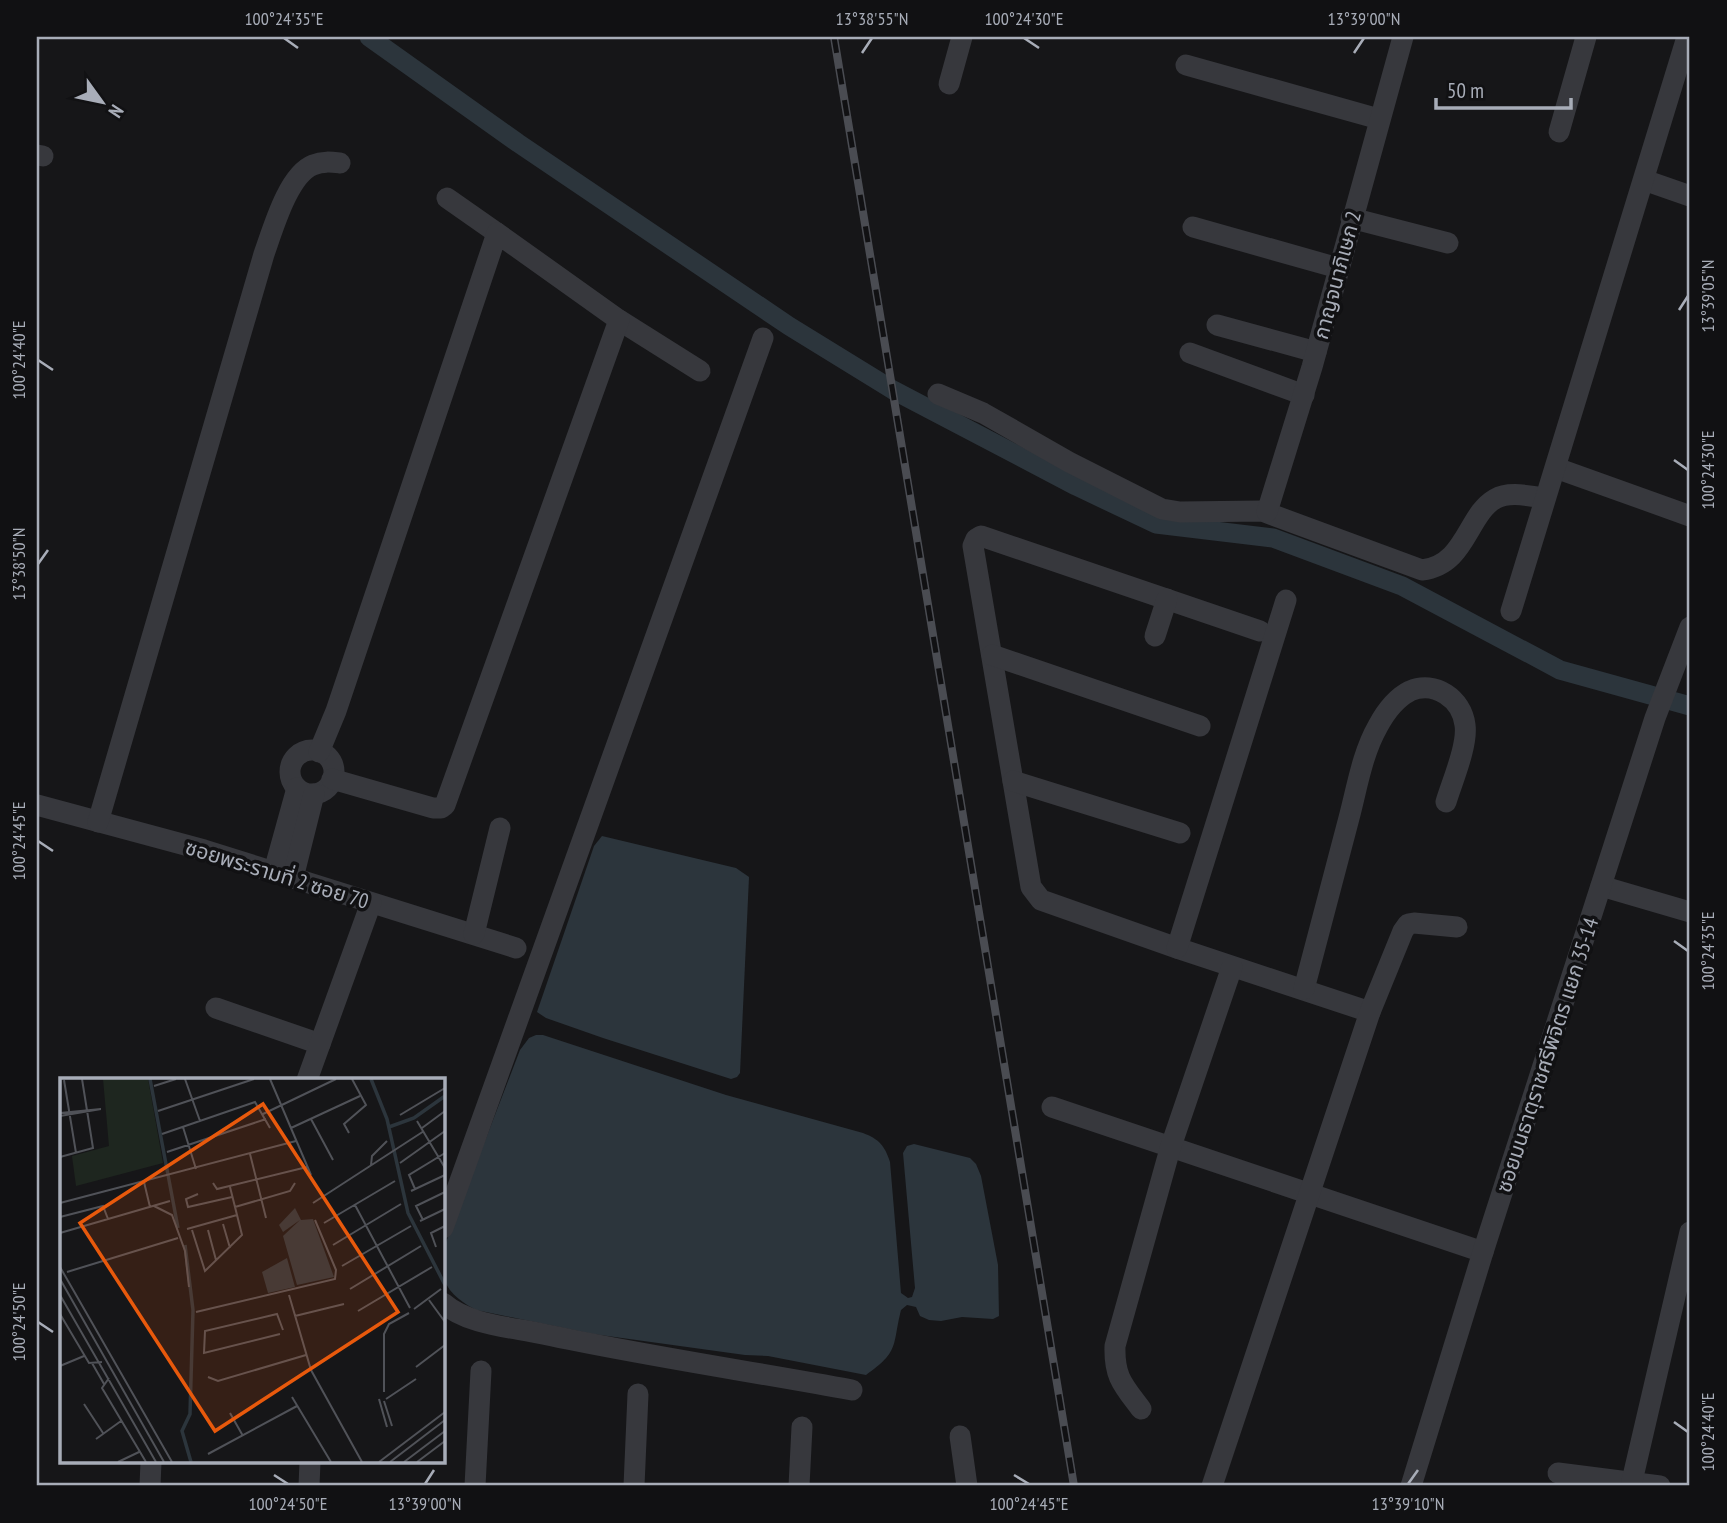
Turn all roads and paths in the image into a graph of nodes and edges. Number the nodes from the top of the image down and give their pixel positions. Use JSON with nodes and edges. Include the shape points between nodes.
{"nodes":[{"id":1,"x":962,"y":37,"type":"edge"},
{"id":2,"x":1402,"y":37,"type":"edge"},
{"id":3,"x":1587,"y":37,"type":"edge"},
{"id":4,"x":1687,"y":37,"type":"edge"},
{"id":5,"x":1186,"y":65,"type":"dead end"},
{"id":6,"x":949,"y":84,"type":"dead end"},
{"id":7,"x":1379,"y":119,"type":"junction"},
{"id":8,"x":1559,"y":132,"type":"dead end"},
{"id":9,"x":340,"y":163,"type":"dead end"},
{"id":10,"x":1644,"y":180,"type":"junction"},
{"id":11,"x":1690,"y":196,"type":"edge"},
{"id":12,"x":447,"y":198,"type":"dead end"},
{"id":13,"x":1351,"y":218,"type":"junction"},
{"id":14,"x":1193,"y":226,"type":"dead end"},
{"id":15,"x":497,"y":233,"type":"junction"},
{"id":16,"x":1448,"y":243,"type":"dead end"},
{"id":17,"x":1338,"y":268,"type":"junction"},
{"id":18,"x":620,"y":320,"type":"junction"},
{"id":19,"x":1217,"y":325,"type":"dead end"},
{"id":20,"x":763,"y":338,"type":"dead end"},
{"id":21,"x":1316,"y":352,"type":"junction"},
{"id":22,"x":1190,"y":353,"type":"dead end"},
{"id":23,"x":701,"y":372,"type":"dead end"},
{"id":24,"x":938,"y":394,"type":"dead end"},
{"id":25,"x":1304,"y":395,"type":"junction"},
{"id":26,"x":1556,"y":468,"type":"junction"},
{"id":27,"x":1544,"y":498,"type":"junction"},
{"id":28,"x":1267,"y":512,"type":"junction"},
{"id":29,"x":1690,"y":516,"type":"edge"},
{"id":30,"x":1167,"y":599,"type":"junction"},
{"id":31,"x":1286,"y":600,"type":"dead end"},
{"id":32,"x":1511,"y":611,"type":"dead end"},
{"id":33,"x":1690,"y":627,"type":"edge"},
{"id":34,"x":1260,"y":631,"type":"dead end"},
{"id":35,"x":1155,"y":636,"type":"dead end"},
{"id":36,"x":992,"y":655,"type":"junction"},
{"id":37,"x":1200,"y":726,"type":"dead end"},
{"id":38,"x":319,"y":752,"type":"junction"},
{"id":39,"x":332,"y":779,"type":"junction"},
{"id":40,"x":1013,"y":781,"type":"junction"},
{"id":41,"x":306,"y":791,"type":"junction"},
{"id":42,"x":1446,"y":802,"type":"dead end"},
{"id":43,"x":37,"y":805,"type":"edge"},
{"id":44,"x":98,"y":822,"type":"junction"},
{"id":45,"x":500,"y":828,"type":"dead end"},
{"id":46,"x":1181,"y":833,"type":"dead end"},
{"id":47,"x":284,"y":874,"type":"junction"},
{"id":48,"x":1601,"y":886,"type":"junction"},
{"id":49,"x":371,"y":903,"type":"junction"},
{"id":50,"x":1690,"y":912,"type":"edge"},
{"id":51,"x":1457,"y":928,"type":"dead end"},
{"id":52,"x":474,"y":933,"type":"junction"},
{"id":53,"x":516,"y":948,"type":"dead end"},
{"id":54,"x":1177,"y":948,"type":"junction"},
{"id":55,"x":1231,"y":967,"type":"junction"},
{"id":56,"x":1304,"y":989,"type":"junction"},
{"id":57,"x":216,"y":1008,"type":"dead end"},
{"id":58,"x":1370,"y":1012,"type":"junction"},
{"id":59,"x":320,"y":1044,"type":"junction"},
{"id":60,"x":308,"y":1078,"type":"edge"},
{"id":61,"x":1052,"y":1107,"type":"dead end"},
{"id":62,"x":1170,"y":1149,"type":"junction"},
{"id":63,"x":1309,"y":1194,"type":"junction"},
{"id":64,"x":444,"y":1225,"type":"edge"},
{"id":65,"x":1690,"y":1232,"type":"edge"},
{"id":66,"x":1483,"y":1252,"type":"junction"},
{"id":67,"x":444,"y":1304,"type":"edge"},
{"id":68,"x":481,"y":1371,"type":"dead end"},
{"id":69,"x":852,"y":1390,"type":"dead end"},
{"id":70,"x":638,"y":1394,"type":"dead end"},
{"id":71,"x":1141,"y":1409,"type":"dead end"},
{"id":72,"x":802,"y":1427,"type":"dead end"},
{"id":73,"x":960,"y":1436,"type":"dead end"},
{"id":74,"x":151,"y":1464,"type":"edge"},
{"id":75,"x":310,"y":1464,"type":"edge"},
{"id":76,"x":1558,"y":1473,"type":"dead end"},
{"id":77,"x":1632,"y":1481,"type":"junction"},
{"id":78,"x":150,"y":1486,"type":"edge"},
{"id":79,"x":309,"y":1486,"type":"edge"},
{"id":80,"x":475,"y":1486,"type":"edge"},
{"id":81,"x":634,"y":1486,"type":"edge"},
{"id":82,"x":799,"y":1486,"type":"edge"},
{"id":83,"x":967,"y":1486,"type":"edge"},
{"id":84,"x":1212,"y":1486,"type":"edge"},
{"id":85,"x":1411,"y":1486,"type":"edge"},
{"id":86,"x":1660,"y":1486,"type":"edge"}],
"edges":[{"from":1,"to":6,"type":"street"},
{"from":2,"to":7,"type":"street","name":"กาญจนาภิเษก 2"},
{"from":3,"to":8,"type":"street"},
{"from":4,"to":10,"type":"street"},
{"from":5,"to":7,"type":"street"},
{"from":7,"to":13,"type":"street","name":"กาญจนาภิเษก 2"},
{"from":9,"to":44,"type":"street","via":[[311,165],[299,174],[276,221]]},
{"from":10,"to":11,"type":"street"},
{"from":10,"to":26,"type":"street"},
{"from":12,"to":15,"type":"street"},
{"from":13,"to":16,"type":"street"},
{"from":13,"to":17,"type":"street","name":"กาญจนาภิเษก 2"},
{"from":14,"to":17,"type":"street"},
{"from":15,"to":18,"type":"street"},
{"from":15,"to":38,"type":"street"},
{"from":17,"to":21,"type":"street","name":"กาญจนาภิเษก 2"},
{"from":18,"to":23,"type":"street"},
{"from":18,"to":39,"type":"street","via":[[445,805],[433,808]]},
{"from":19,"to":21,"type":"street"},
{"from":20,"to":64,"type":"street"},
{"from":21,"to":25,"type":"street","name":"กาญจนาภิเษก 2"},
{"from":22,"to":25,"type":"street"},
{"from":24,"to":28,"type":"street","via":[[1162,509]]},
{"from":25,"to":28,"type":"street","name":"กาญจนาภิเษก 2"},
{"from":26,"to":27,"type":"street"},
{"from":26,"to":29,"type":"street"},
{"from":27,"to":28,"type":"street","via":[[1496,498],[1459,549],[1442,563],[1422,570]]},
{"from":27,"to":32,"type":"street"},
{"from":30,"to":34,"type":"street"},
{"from":30,"to":35,"type":"street"},
{"from":30,"to":36,"type":"street","via":[[981,536],[973,547]]},
{"from":31,"to":54,"type":"street"},
{"from":33,"to":48,"type":"street","name":"ซอยมนธาตุราชศรีพิจิตร แยก 35-14","via":[[1655,718]]},
{"from":36,"to":37,"type":"street"},
{"from":36,"to":40,"type":"street"},
{"from":38,"to":39,"type":"street","via":[[332,766]]},
{"from":38,"to":41,"type":"street","via":[[306,751],[291,764],[290,777]]},
{"from":39,"to":41,"type":"street","via":[[325,789]]},
{"from":40,"to":46,"type":"street"},
{"from":40,"to":54,"type":"street","via":[[1031,887],[1041,900]]},
{"from":41,"to":47,"type":"street"},
{"from":42,"to":56,"type":"street","via":[[1465,736],[1463,714],[1443,691],[1411,691],[1384,715],[1367,752]]},
{"from":43,"to":44,"type":"street","name":"ซอยพระรามที่ 2 ซอย 70"},
{"from":44,"to":47,"type":"street","name":"ซอยพระรามที่ 2 ซอย 70"},
{"from":45,"to":52,"type":"street"},
{"from":47,"to":49,"type":"street","name":"ซอยพระรามที่ 2 ซอย 70"},
{"from":48,"to":50,"type":"street"},
{"from":48,"to":66,"type":"street","name":"ซอยมนธาตุราชศรีพิจิตร แยก 35-14"},
{"from":49,"to":52,"type":"street","name":"ซอยพระรามที่ 2 ซอย 70"},
{"from":49,"to":59,"type":"street"},
{"from":51,"to":58,"type":"street","via":[[1408,924]]},
{"from":52,"to":53,"type":"street","name":"ซอยพระรามที่ 2 ซอย 70"},
{"from":54,"to":55,"type":"street"},
{"from":55,"to":56,"type":"street"},
{"from":55,"to":62,"type":"street"},
{"from":56,"to":58,"type":"street"},
{"from":57,"to":59,"type":"street"},
{"from":58,"to":63,"type":"street"},
{"from":59,"to":60,"type":"street"},
{"from":61,"to":62,"type":"street"},
{"from":62,"to":63,"type":"street"},
{"from":62,"to":71,"type":"street","via":[[1115,1346],[1119,1380]]},
{"from":63,"to":66,"type":"street"},
{"from":63,"to":84,"type":"street"},
{"from":65,"to":77,"type":"street"},
{"from":66,"to":85,"type":"street","name":"ซอยมนธาตุราชศรีพิจิตร แยก 35-14"},
{"from":67,"to":69,"type":"street","via":[[478,1320]]},
{"from":68,"to":80,"type":"street"},
{"from":70,"to":81,"type":"street"},
{"from":72,"to":82,"type":"street"},
{"from":73,"to":83,"type":"street"},
{"from":74,"to":78,"type":"street"},
{"from":75,"to":79,"type":"street"},
{"from":76,"to":77,"type":"street"},
{"from":77,"to":86,"type":"street"}]}
